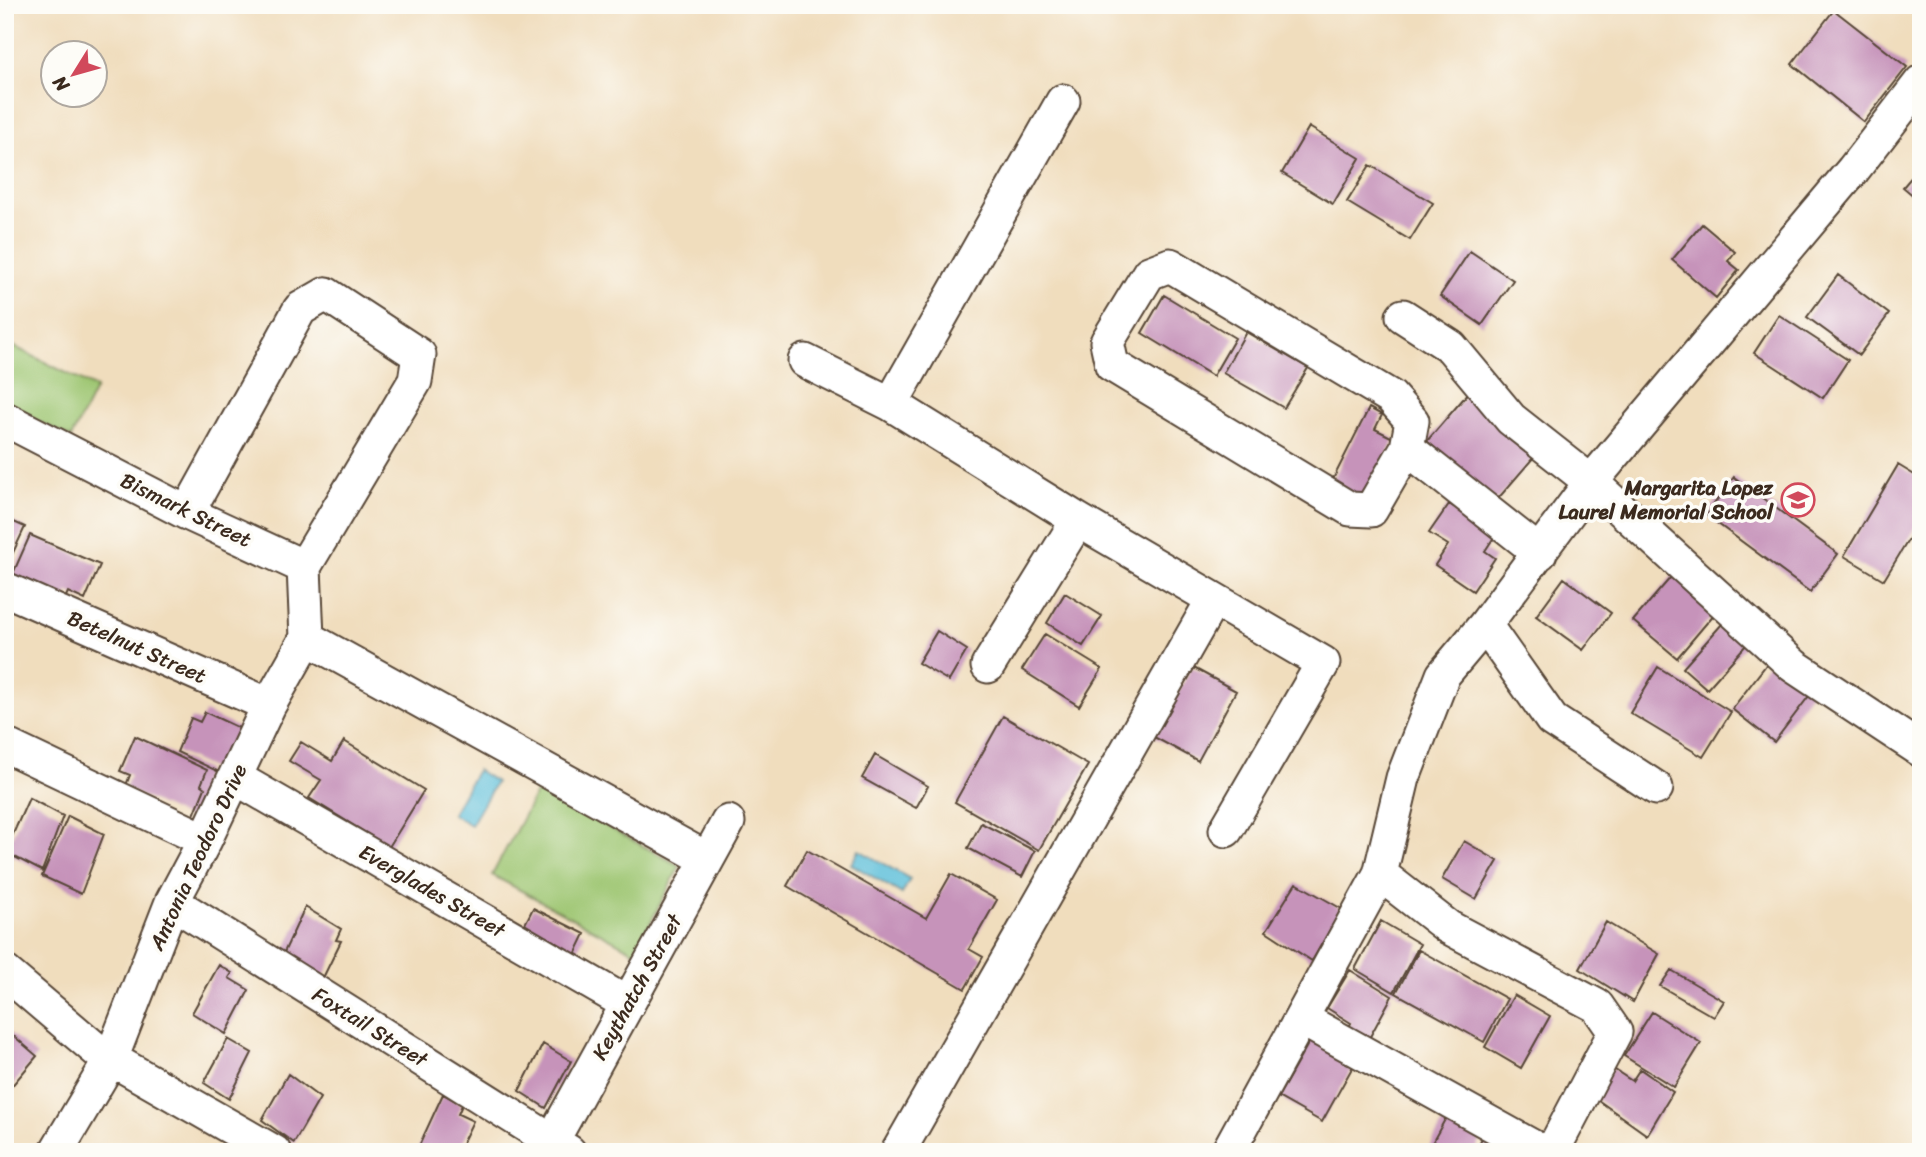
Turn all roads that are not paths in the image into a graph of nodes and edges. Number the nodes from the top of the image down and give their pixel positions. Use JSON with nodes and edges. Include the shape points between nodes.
{"nodes":[{"id":1,"x":1921,"y":82,"type":"edge"},
{"id":2,"x":1063,"y":101,"type":"dead end"},
{"id":3,"x":1403,"y":316,"type":"dead end"},
{"id":4,"x":805,"y":360,"type":"dead end"},
{"id":5,"x":891,"y":404,"type":"junction"},
{"id":6,"x":5,"y":419,"type":"edge"},
{"id":7,"x":1407,"y":448,"type":"junction"},
{"id":8,"x":1591,"y":482,"type":"junction"},
{"id":9,"x":187,"y":513,"type":"junction"},
{"id":10,"x":1078,"y":520,"type":"junction"},
{"id":11,"x":1540,"y":553,"type":"junction"},
{"id":12,"x":304,"y":567,"type":"junction"},
{"id":13,"x":5,"y":589,"type":"edge"},
{"id":14,"x":1213,"y":600,"type":"junction"},
{"id":15,"x":1485,"y":625,"type":"junction"},
{"id":16,"x":307,"y":638,"type":"junction"},
{"id":17,"x":988,"y":666,"type":"dead end"},
{"id":18,"x":269,"y":705,"type":"junction"},
{"id":19,"x":5,"y":745,"type":"edge"},
{"id":20,"x":1921,"y":750,"type":"edge"},
{"id":21,"x":236,"y":778,"type":"junction"},
{"id":22,"x":1656,"y":788,"type":"dead end"},
{"id":23,"x":728,"y":822,"type":"dead end"},
{"id":24,"x":1226,"y":830,"type":"dead end"},
{"id":25,"x":205,"y":840,"type":"junction"},
{"id":26,"x":707,"y":859,"type":"junction"},
{"id":27,"x":1380,"y":874,"type":"junction"},
{"id":28,"x":172,"y":902,"type":"junction"},
{"id":29,"x":5,"y":972,"type":"edge"},
{"id":30,"x":628,"y":1004,"type":"junction"},
{"id":31,"x":1302,"y":1019,"type":"junction"},
{"id":32,"x":111,"y":1059,"type":"junction"},
{"id":33,"x":555,"y":1149,"type":"edge"},
{"id":34,"x":56,"y":1152,"type":"edge"},
{"id":35,"x":274,"y":1152,"type":"edge"},
{"id":36,"x":898,"y":1152,"type":"edge"},
{"id":37,"x":1228,"y":1152,"type":"edge"},
{"id":38,"x":1542,"y":1152,"type":"edge"},
{"id":39,"x":1552,"y":1152,"type":"edge"}],
"edges":[{"from":1,"to":8,"type":"street","via":[[1853,170]]},
{"from":2,"to":5,"type":"street"},
{"from":3,"to":8,"type":"street","via":[[1451,347],[1511,419]]},
{"from":4,"to":5,"type":"street"},
{"from":5,"to":10,"type":"street"},
{"from":6,"to":9,"type":"street","name":"Bismark Street"},
{"from":7,"to":7,"type":"street","via":[[1412,421],[1391,397],[1170,265],[1149,273],[1107,342],[1112,365],[1350,509],[1371,510]]},
{"from":7,"to":11,"type":"street"},
{"from":8,"to":11,"type":"street"},
{"from":8,"to":20,"type":"street","via":[[1794,666]]},
{"from":9,"to":12,"type":"street","name":"Bismark Street"},
{"from":9,"to":12,"type":"street","via":[[300,309],[326,294],[419,355],[415,381]]},
{"from":10,"to":14,"type":"street"},
{"from":10,"to":17,"type":"street"},
{"from":11,"to":15,"type":"street"},
{"from":12,"to":16,"type":"street"},
{"from":13,"to":18,"type":"street","name":"Betelnut Street"},
{"from":14,"to":24,"type":"street","via":[[1323,663]]},
{"from":14,"to":36,"type":"street"},
{"from":15,"to":22,"type":"street","via":[[1552,720]]},
{"from":15,"to":27,"type":"street","via":[[1443,675],[1403,778]]},
{"from":16,"to":18,"type":"street","name":"Antonia Teodoro Drive"},
{"from":16,"to":26,"type":"street"},
{"from":18,"to":21,"type":"street","name":"Antonia Teodoro Drive"},
{"from":19,"to":25,"type":"street"},
{"from":21,"to":25,"type":"street","name":"Antonia Teodoro Drive"},
{"from":21,"to":30,"type":"street","name":"Everglades Street"},
{"from":23,"to":26,"type":"street","name":"Keythatch Street"},
{"from":25,"to":28,"type":"street","name":"Antonia Teodoro Drive"},
{"from":26,"to":30,"type":"street","name":"Keythatch Street"},
{"from":27,"to":31,"type":"street"},
{"from":27,"to":39,"type":"street","via":[[1448,927],[1597,1006],[1615,1032]]},
{"from":28,"to":32,"type":"street","name":"Antonia Teodoro Drive"},
{"from":28,"to":33,"type":"street","name":"Foxtail Street"},
{"from":29,"to":32,"type":"street"},
{"from":30,"to":33,"type":"street","name":"Keythatch Street"},
{"from":31,"to":37,"type":"street"},
{"from":31,"to":38,"type":"street"},
{"from":32,"to":34,"type":"street","name":"Antonia Teodoro Drive"},
{"from":32,"to":35,"type":"street"}]}
